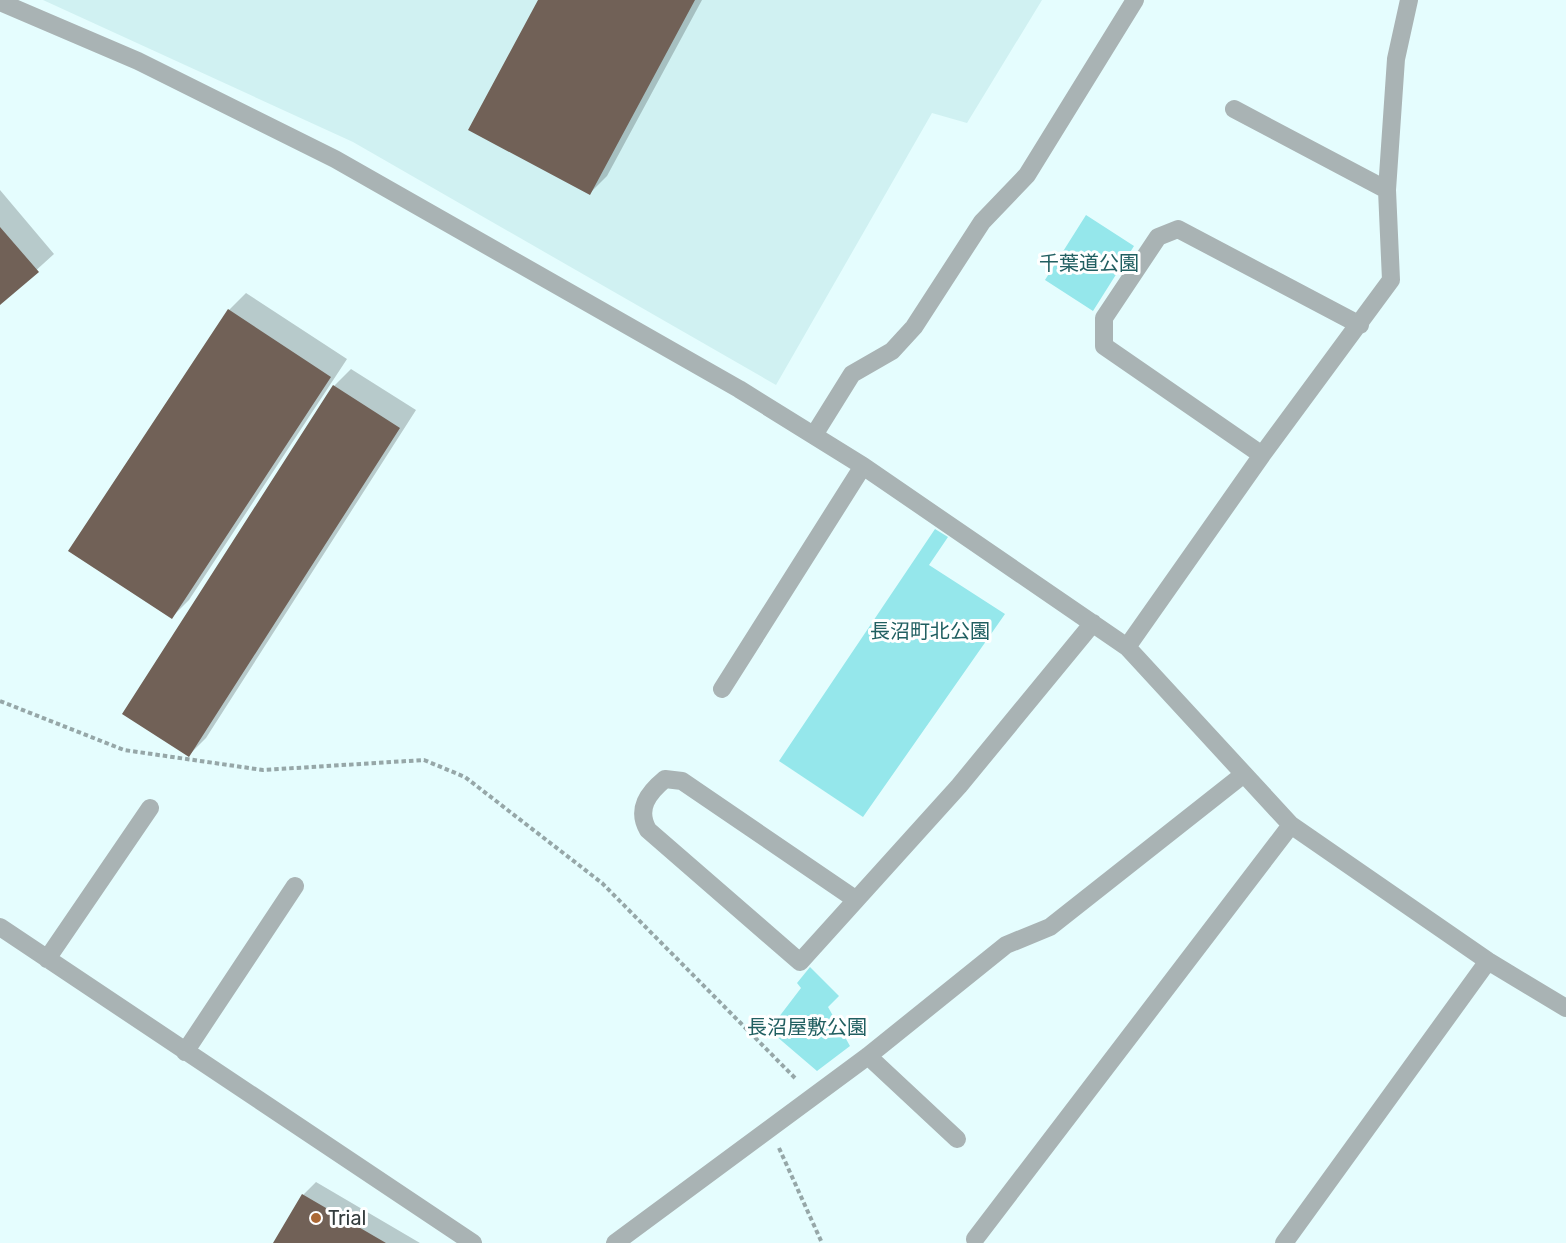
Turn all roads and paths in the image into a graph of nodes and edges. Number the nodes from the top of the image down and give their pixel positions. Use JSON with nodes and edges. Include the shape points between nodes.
{"nodes":[{"id":1,"x":1135,"y":0,"type":"edge"},
{"id":2,"x":1409,"y":0,"type":"edge"},
{"id":3,"x":0,"y":2,"type":"edge"},
{"id":4,"x":1234,"y":109,"type":"dead end"},
{"id":5,"x":1387,"y":190,"type":"junction"},
{"id":6,"x":1360,"y":325,"type":"junction"},
{"id":7,"x":814,"y":435,"type":"junction"},
{"id":8,"x":1262,"y":455,"type":"junction"},
{"id":9,"x":863,"y":466,"type":"junction"},
{"id":10,"x":1093,"y":622,"type":"junction"},
{"id":11,"x":1127,"y":647,"type":"junction"},
{"id":12,"x":722,"y":689,"type":"dead end"},
{"id":13,"x":0,"y":701,"type":"edge"},
{"id":14,"x":1244,"y":774,"type":"junction"},
{"id":15,"x":150,"y":808,"type":"dead end"},
{"id":16,"x":1291,"y":825,"type":"junction"},
{"id":17,"x":295,"y":886,"type":"dead end"},
{"id":18,"x":855,"y":898,"type":"junction"},
{"id":19,"x":0,"y":927,"type":"edge"},
{"id":20,"x":47,"y":959,"type":"junction"},
{"id":21,"x":1488,"y":961,"type":"junction"},
{"id":22,"x":1566,"y":1008,"type":"edge"},
{"id":23,"x":186,"y":1052,"type":"junction"},
{"id":24,"x":868,"y":1056,"type":"junction"},
{"id":25,"x":790,"y":1088,"type":"dead end"},
{"id":26,"x":768,"y":1127,"type":"junction"},
{"id":27,"x":957,"y":1139,"type":"dead end"},
{"id":28,"x":975,"y":1239,"type":"dead end"},
{"id":29,"x":473,"y":1243,"type":"edge"},
{"id":30,"x":615,"y":1243,"type":"edge"},
{"id":31,"x":822,"y":1243,"type":"edge"},
{"id":32,"x":1284,"y":1243,"type":"edge"}],
"edges":[{"from":1,"to":7,"type":"street","via":[[1027,175],[982,222],[914,327],[892,351],[852,374]]},
{"from":2,"to":5,"type":"street","via":[[1396,59]]},
{"from":3,"to":7,"type":"street","via":[[138,61],[335,159]]},
{"from":4,"to":5,"type":"street"},
{"from":5,"to":6,"type":"street","via":[[1391,280]]},
{"from":6,"to":8,"type":"street"},
{"from":6,"to":8,"type":"street","via":[[1178,229],[1158,237],[1104,318],[1104,346]]},
{"from":7,"to":9,"type":"street"},
{"from":8,"to":11,"type":"street"},
{"from":9,"to":10,"type":"street"},
{"from":9,"to":12,"type":"street"},
{"from":10,"to":11,"type":"street"},
{"from":10,"to":18,"type":"street","via":[[959,786]]},
{"from":11,"to":14,"type":"street"},
{"from":13,"to":25,"type":"path","via":[[124,750],[264,770],[424,760],[465,777],[602,882],[795,1078]]},
{"from":14,"to":16,"type":"street"},
{"from":14,"to":24,"type":"street","via":[[1050,927],[1006,945]]},
{"from":15,"to":20,"type":"street"},
{"from":16,"to":21,"type":"street"},
{"from":16,"to":28,"type":"street"},
{"from":17,"to":23,"type":"street"},
{"from":18,"to":18,"type":"street","via":[[800,962],[648,830],[642,820],[643,804],[665,779],[682,782]]},
{"from":19,"to":20,"type":"street"},
{"from":20,"to":23,"type":"street"},
{"from":21,"to":22,"type":"street"},
{"from":21,"to":32,"type":"street"},
{"from":23,"to":29,"type":"street"},
{"from":24,"to":26,"type":"street"},
{"from":24,"to":27,"type":"street"},
{"from":26,"to":30,"type":"street"},
{"from":26,"to":31,"type":"path"}]}
